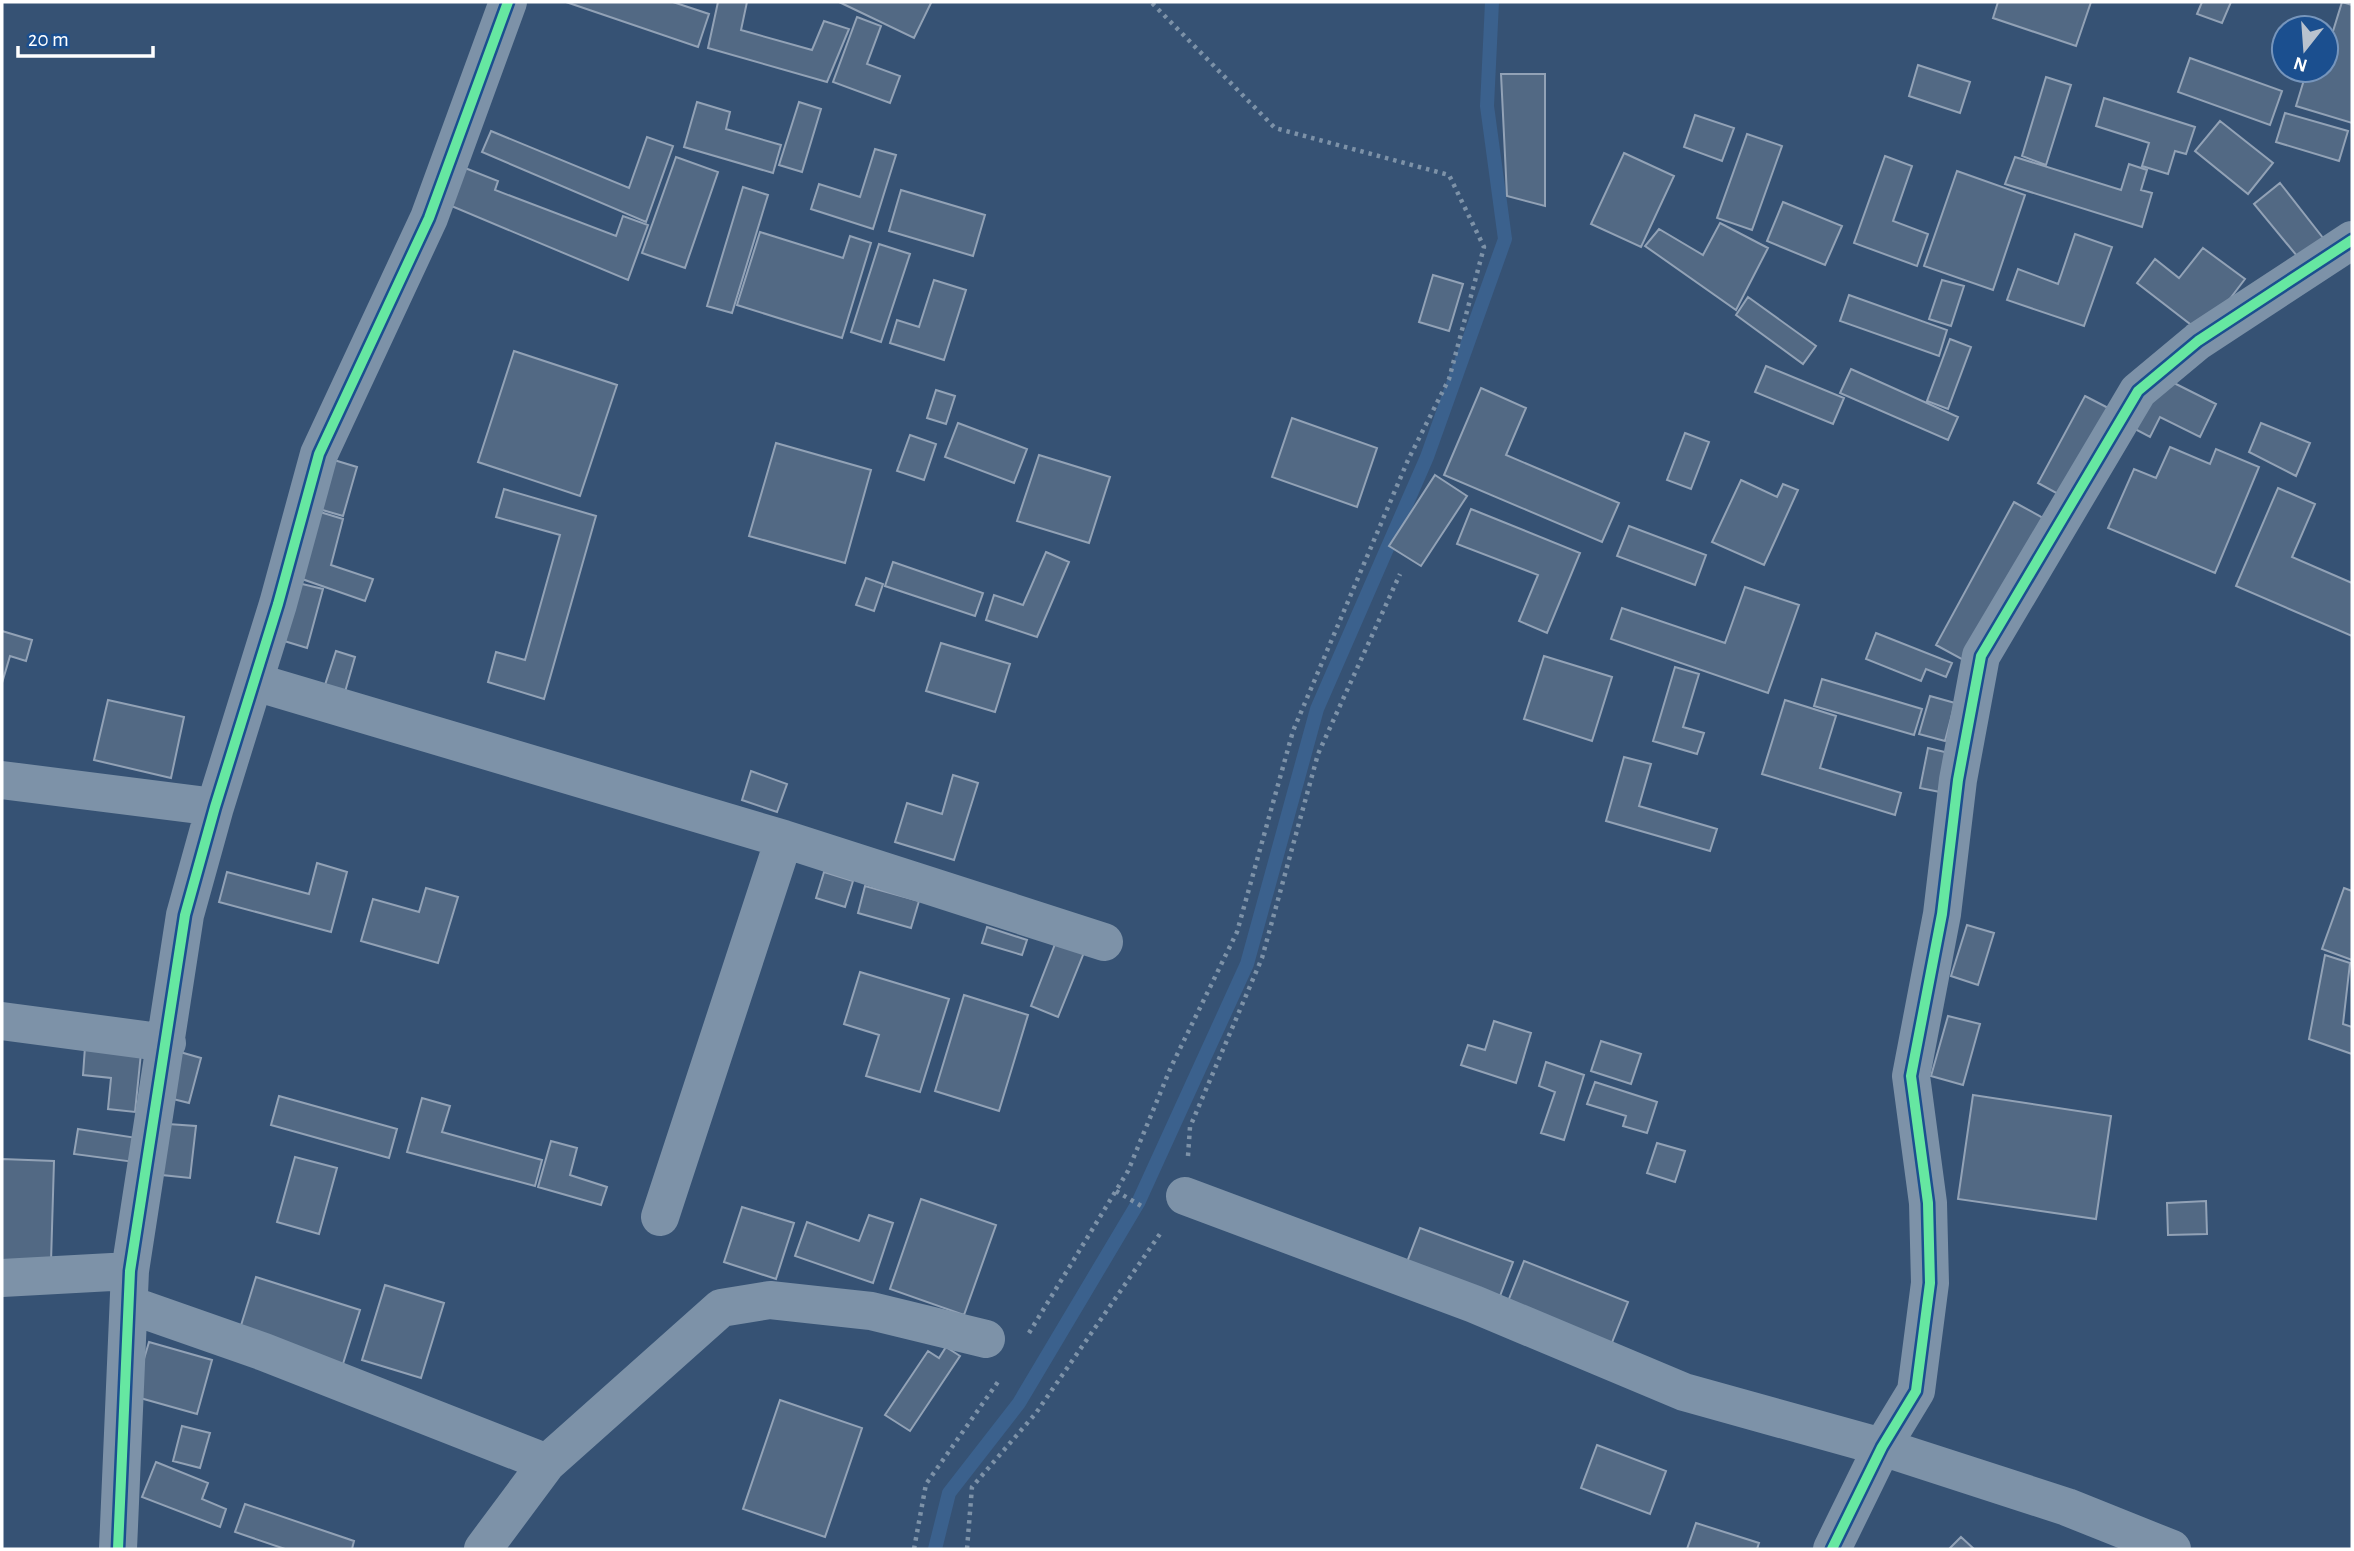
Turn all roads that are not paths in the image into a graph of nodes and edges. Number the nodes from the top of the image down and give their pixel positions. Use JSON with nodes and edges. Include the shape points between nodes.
{"nodes":[{"id":1,"x":508,"y":2,"type":"edge"},
{"id":2,"x":2352,"y":240,"type":"edge"},
{"id":3,"x":255,"y":682,"type":"junction"},
{"id":4,"x":2,"y":780,"type":"edge"},
{"id":5,"x":215,"y":807,"type":"junction"},
{"id":6,"x":784,"y":839,"type":"junction"},
{"id":7,"x":1104,"y":942,"type":"dead end"},
{"id":8,"x":2,"y":1021,"type":"edge"},
{"id":9,"x":167,"y":1043,"type":"junction"},
{"id":10,"x":1185,"y":1196,"type":"road end"},
{"id":11,"x":660,"y":1217,"type":"dead end"},
{"id":12,"x":2,"y":1278,"type":"edge"},
{"id":13,"x":130,"y":1288,"type":"junction"},
{"id":14,"x":1005,"y":1350,"type":"road end"},
{"id":15,"x":1882,"y":1447,"type":"junction"},
{"id":16,"x":547,"y":1463,"type":"junction"},
{"id":17,"x":118,"y":1549,"type":"edge"},
{"id":18,"x":484,"y":1549,"type":"edge"},
{"id":19,"x":1832,"y":1549,"type":"edge"},
{"id":20,"x":2172,"y":1549,"type":"edge"}],
"edges":[{"from":1,"to":3,"type":"street","via":[[429,218],[319,454]]},
{"from":2,"to":15,"type":"street","via":[[2198,341],[2138,391],[1981,656],[1958,780],[1942,914],[1911,1076],[1928,1203],[1930,1283],[1916,1391]]},
{"from":3,"to":5,"type":"street"},
{"from":3,"to":6,"type":"street"},
{"from":4,"to":5,"type":"street"},
{"from":5,"to":9,"type":"street","via":[[185,915]]},
{"from":6,"to":7,"type":"street"},
{"from":6,"to":11,"type":"street"},
{"from":8,"to":9,"type":"street"},
{"from":9,"to":13,"type":"street"},
{"from":10,"to":15,"type":"street","via":[[1474,1304],[1684,1392]]},
{"from":12,"to":13,"type":"street"},
{"from":13,"to":16,"type":"street","via":[[264,1352]]},
{"from":13,"to":17,"type":"street"},
{"from":14,"to":16,"type":"street","via":[[871,1311],[770,1300],[721,1308]]},
{"from":15,"to":19,"type":"street"},
{"from":15,"to":20,"type":"street","via":[[2067,1507]]},
{"from":16,"to":18,"type":"street"}]}
